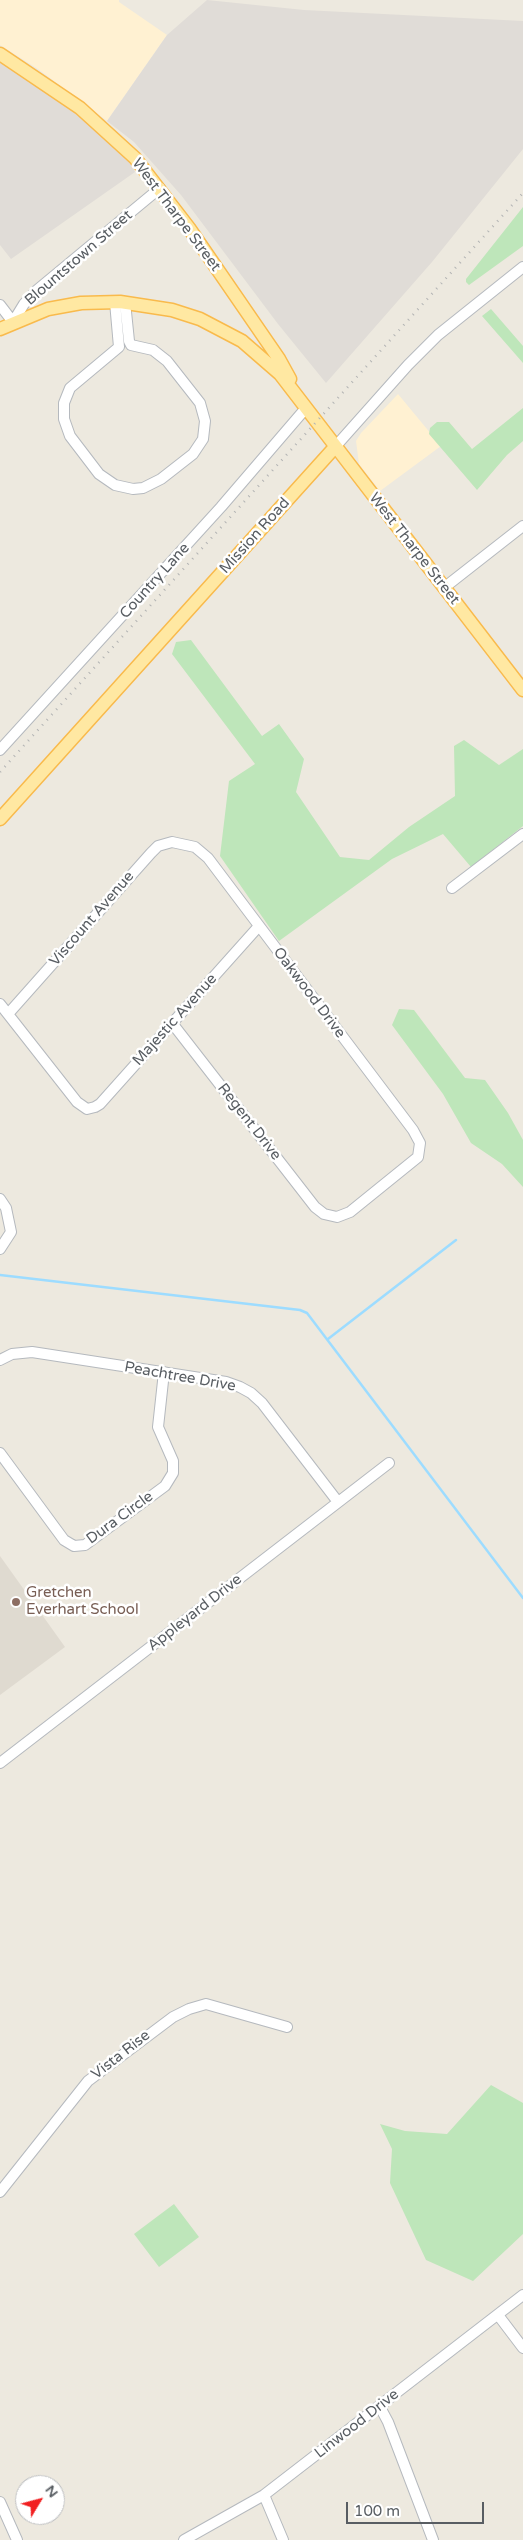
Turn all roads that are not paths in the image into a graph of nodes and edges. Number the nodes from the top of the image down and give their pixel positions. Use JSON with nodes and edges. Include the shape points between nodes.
{"nodes":[{"id":1,"x":0,"y":54,"type":"edge"},
{"id":2,"x":160,"y":188,"type":"junction"},
{"id":3,"x":523,"y":267,"type":"edge"},
{"id":4,"x":120,"y":302,"type":"junction"},
{"id":5,"x":0,"y":305,"type":"edge"},
{"id":6,"x":247,"y":312,"type":"junction"},
{"id":7,"x":13,"y":322,"type":"junction"},
{"id":8,"x":0,"y":329,"type":"edge"},
{"id":9,"x":123,"y":336,"type":"junction"},
{"id":10,"x":242,"y":341,"type":"junction"},
{"id":11,"x":306,"y":408,"type":"junction"},
{"id":12,"x":335,"y":447,"type":"junction"},
{"id":13,"x":523,"y":526,"type":"edge"},
{"id":14,"x":445,"y":587,"type":"junction"},
{"id":15,"x":523,"y":690,"type":"edge"},
{"id":16,"x":0,"y":750,"type":"edge"},
{"id":17,"x":0,"y":819,"type":"edge"},
{"id":18,"x":523,"y":834,"type":"edge"},
{"id":19,"x":186,"y":844,"type":"joint"},
{"id":20,"x":452,"y":888,"type":"dead end"},
{"id":21,"x":259,"y":926,"type":"junction"},
{"id":22,"x":0,"y":1004,"type":"edge"},
{"id":23,"x":8,"y":1014,"type":"junction"},
{"id":24,"x":172,"y":1023,"type":"junction"},
{"id":25,"x":0,"y":1199,"type":"edge"},
{"id":26,"x":330,"y":1216,"type":"joint"},
{"id":27,"x":0,"y":1249,"type":"edge"},
{"id":28,"x":0,"y":1360,"type":"edge"},
{"id":29,"x":164,"y":1372,"type":"junction"},
{"id":30,"x":0,"y":1453,"type":"edge"},
{"id":31,"x":389,"y":1463,"type":"dead end"},
{"id":32,"x":338,"y":1502,"type":"junction"},
{"id":33,"x":0,"y":1763,"type":"edge"},
{"id":34,"x":287,"y":2027,"type":"dead end"},
{"id":35,"x":0,"y":2192,"type":"edge"},
{"id":36,"x":523,"y":2296,"type":"edge"},
{"id":37,"x":498,"y":2315,"type":"junction"},
{"id":38,"x":523,"y":2348,"type":"edge"},
{"id":39,"x":380,"y":2407,"type":"junction"},
{"id":40,"x":264,"y":2495,"type":"junction"},
{"id":41,"x":0,"y":2502,"type":"edge"},
{"id":42,"x":17,"y":2540,"type":"edge"},
{"id":43,"x":184,"y":2540,"type":"edge"},
{"id":44,"x":283,"y":2540,"type":"edge"},
{"id":45,"x":433,"y":2540,"type":"edge"}],
"edges":[{"from":1,"to":2,"type":"main road","name":"West Tharpe Street","via":[[80,108],[135,158]]},
{"from":2,"to":6,"type":"main road","name":"West Tharpe Street"},
{"from":2,"to":7,"type":"street","name":"Blountstown Street","via":[[37,290]]},
{"from":3,"to":12,"type":"street","name":"Mission Road","via":[[438,336]]},
{"from":4,"to":7,"type":"main road","via":[[81,303]]},
{"from":4,"to":9,"type":"street"},
{"from":4,"to":10,"type":"main road","via":[[172,310],[200,319]]},
{"from":5,"to":7,"type":"street"},
{"from":6,"to":10,"type":"main road","via":[[248,324]]},
{"from":6,"to":11,"type":"main road","name":"West Tharpe Street","via":[[279,359]]},
{"from":7,"to":8,"type":"main road","name":"Blountstown Street"},
{"from":9,"to":9,"type":"street","via":[[116,351],[70,388],[64,403],[64,419],[70,436],[99,474],[114,486],[134,489],[162,479],[193,454],[203,439],[205,421],[200,403],[167,361],[153,350],[131,345]]},
{"from":10,"to":11,"type":"main road","via":[[280,374]]},
{"from":11,"to":12,"type":"main road","name":"West Tharpe Street"},
{"from":11,"to":16,"type":"street","name":"Country Lane","via":[[222,507]]},
{"from":12,"to":14,"type":"main road","name":"West Tharpe Street"},
{"from":12,"to":17,"type":"main road","name":"Mission Road"},
{"from":13,"to":14,"type":"street"},
{"from":14,"to":15,"type":"main road","name":"West Tharpe Street"},
{"from":18,"to":20,"type":"street"},
{"from":19,"to":21,"type":"street","name":"Oakwood Drive","via":[[208,858]]},
{"from":19,"to":23,"type":"street","name":"Viscount Avenue","via":[[165,843],[151,852]]},
{"from":21,"to":24,"type":"street","name":"Majestic Avenue"},
{"from":21,"to":26,"type":"street","name":"Oakwood Drive","via":[[418,1137],[420,1151],[414,1162],[350,1212]]},
{"from":22,"to":23,"type":"street"},
{"from":23,"to":24,"type":"street","name":"Majestic Avenue","via":[[66,1090],[87,1108],[100,1104]]},
{"from":24,"to":26,"type":"street","name":"Regent Drive","via":[[315,1207]]},
{"from":25,"to":27,"type":"street","via":[[6,1208],[11,1232]]},
{"from":28,"to":29,"type":"street","name":"Peachtree Drive","via":[[12,1354],[32,1352]]},
{"from":29,"to":30,"type":"street","name":"Dura Circle","via":[[158,1427],[173,1461],[173,1473],[165,1486],[85,1546],[74,1546],[64,1540]]},
{"from":29,"to":32,"type":"street","name":"Peachtree Drive","via":[[226,1382],[251,1393]]},
{"from":31,"to":32,"type":"street","name":"Appleyard Drive"},
{"from":32,"to":33,"type":"street","name":"Appleyard Drive"},
{"from":34,"to":35,"type":"street","name":"Vista Rise","via":[[206,2004],[189,2008],[173,2017],[88,2080]]},
{"from":36,"to":37,"type":"street","name":"Linwood Drive"},
{"from":37,"to":38,"type":"street"},
{"from":37,"to":39,"type":"street","name":"Linwood Drive"},
{"from":39,"to":40,"type":"street","name":"Linwood Drive"},
{"from":39,"to":45,"type":"street"},
{"from":40,"to":43,"type":"street","name":"Linwood Drive"},
{"from":40,"to":44,"type":"street"},
{"from":41,"to":42,"type":"street"}]}
